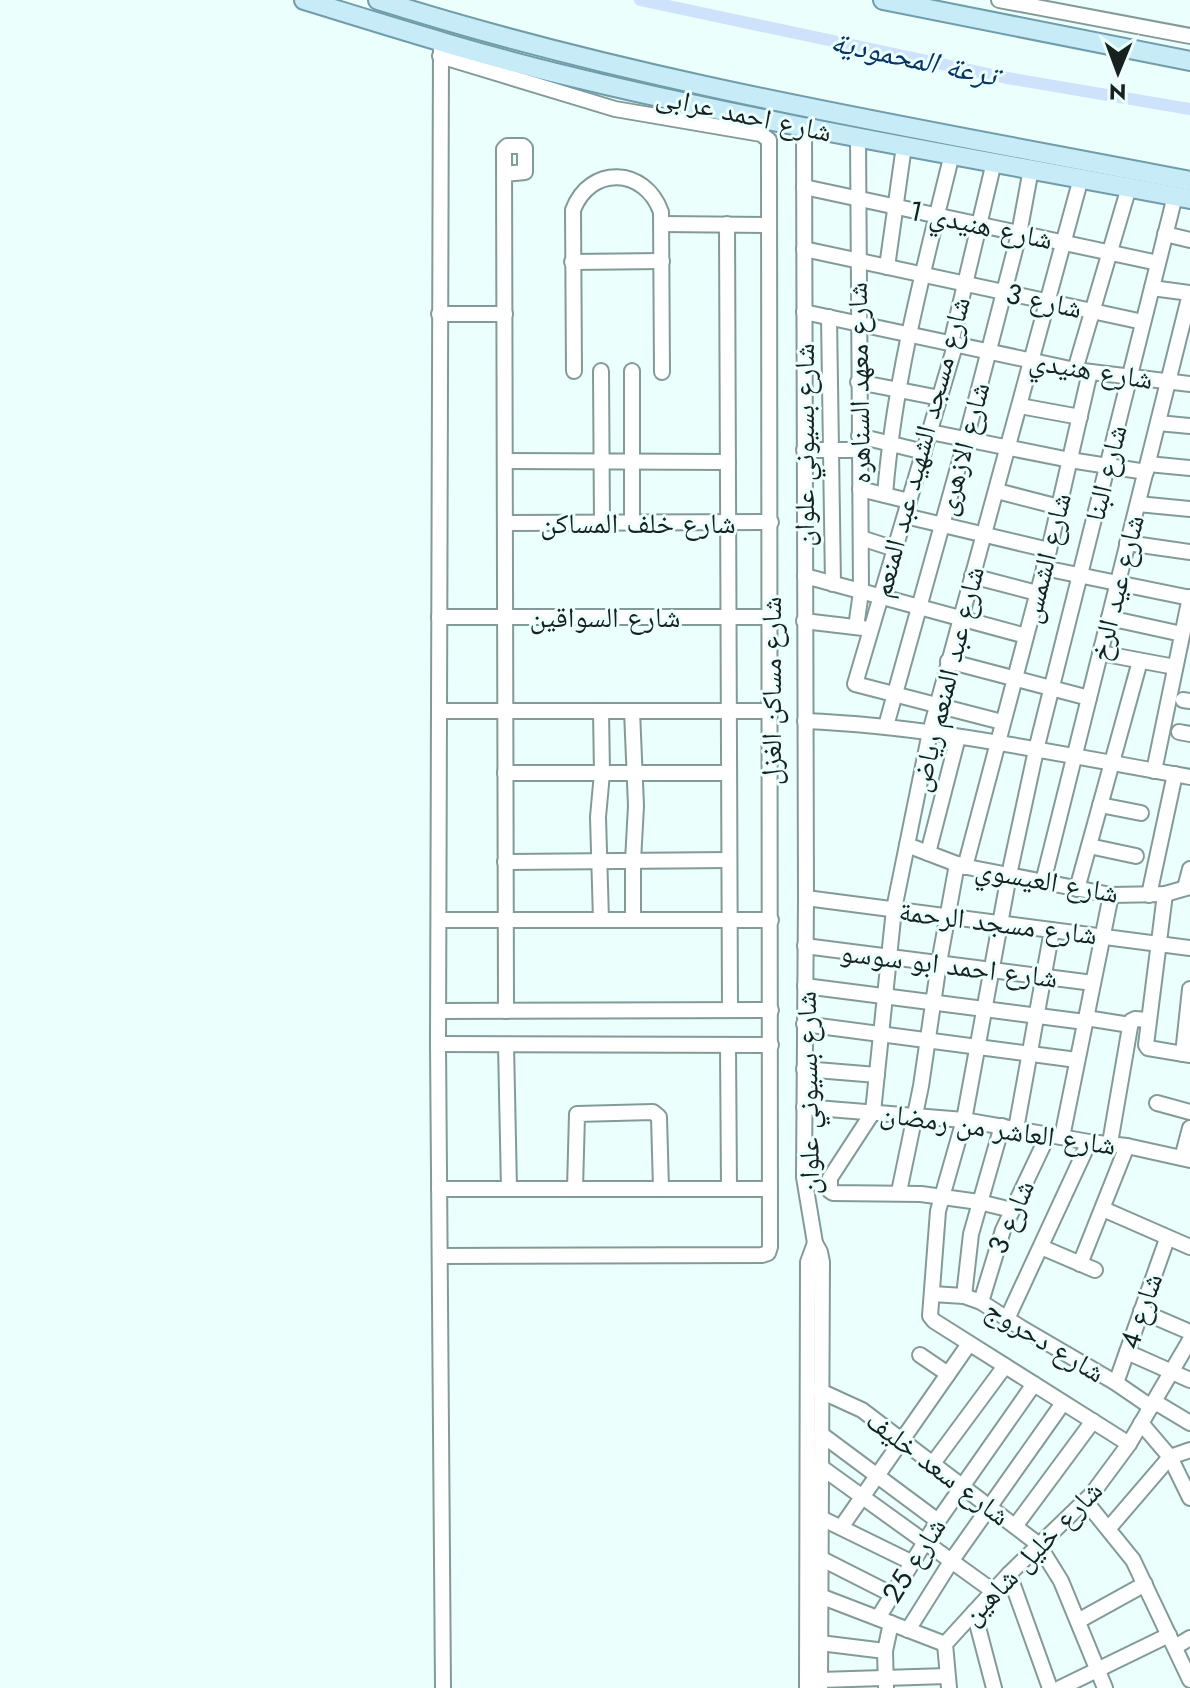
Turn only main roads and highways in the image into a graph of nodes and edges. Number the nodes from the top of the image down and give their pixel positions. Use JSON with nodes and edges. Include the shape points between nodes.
{"nodes":[{"id":1,"x":304,"y":0,"type":"edge"},
{"id":2,"x":378,"y":0,"type":"edge"},
{"id":3,"x":883,"y":0,"type":"edge"},
{"id":4,"x":1190,"y":61,"type":"edge"},
{"id":5,"x":1190,"y":181,"type":"edge"},
{"id":6,"x":1182,"y":198,"type":"edge"}],
"edges":[{"from":1,"to":6,"type":"main road","name":"شارع احمد عرابى","via":[[441,48],[858,137]]},
{"from":2,"to":5,"type":"main road","name":"شارع احمد عرابى","via":[[654,74]]},
{"from":3,"to":4,"type":"main road"}]}
